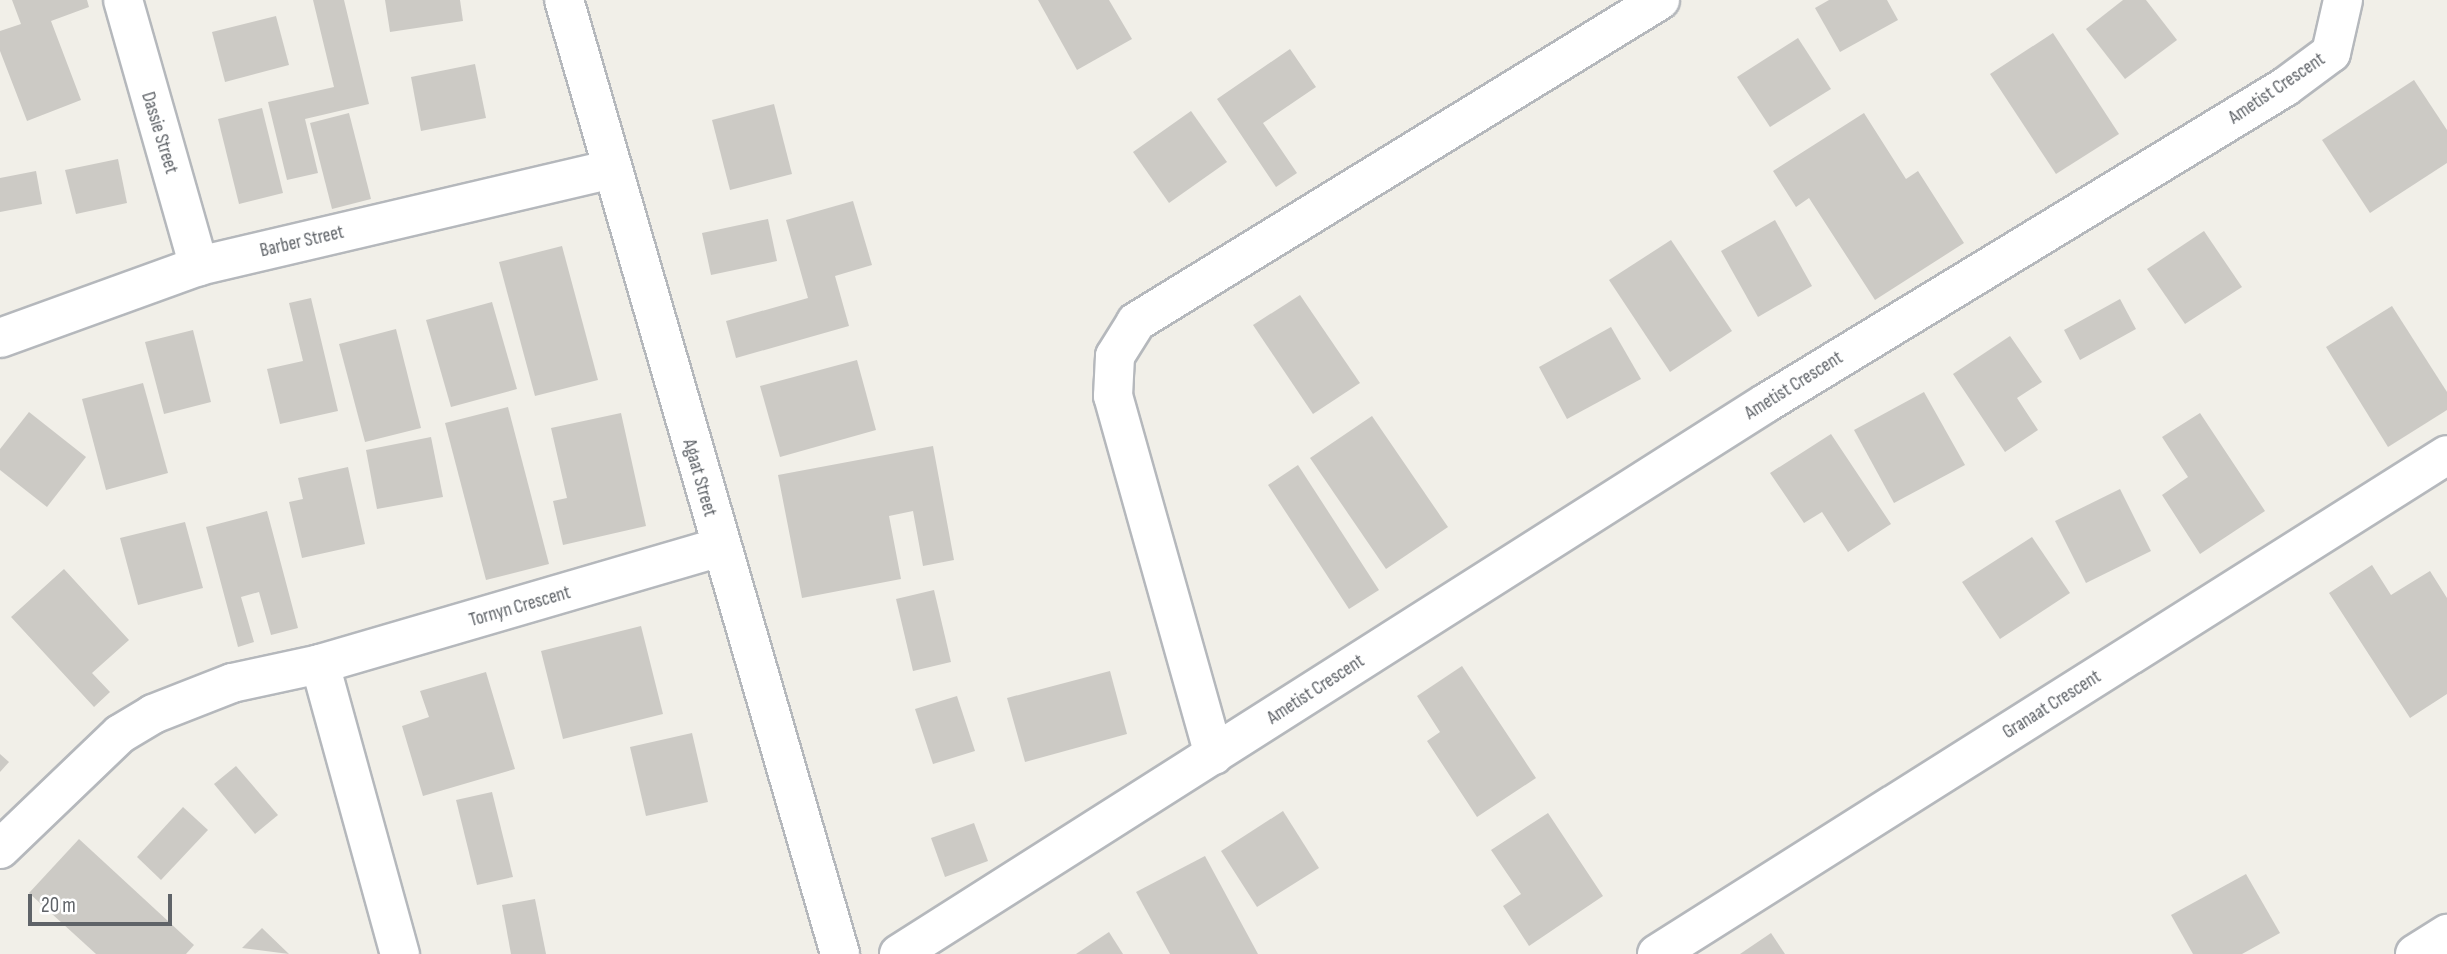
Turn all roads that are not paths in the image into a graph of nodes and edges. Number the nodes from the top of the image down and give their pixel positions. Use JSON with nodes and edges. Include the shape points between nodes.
{"nodes":[{"id":1,"x":123,"y":0,"type":"edge"},
{"id":2,"x":564,"y":0,"type":"edge"},
{"id":3,"x":1660,"y":0,"type":"edge"},
{"id":4,"x":2343,"y":0,"type":"edge"},
{"id":5,"x":611,"y":169,"type":"junction"},
{"id":6,"x":200,"y":266,"type":"junction"},
{"id":7,"x":0,"y":338,"type":"edge"},
{"id":8,"x":2447,"y":455,"type":"edge"},
{"id":9,"x":719,"y":547,"type":"junction"},
{"id":10,"x":320,"y":664,"type":"junction"},
{"id":11,"x":1214,"y":755,"type":"junction"},
{"id":12,"x":0,"y":849,"type":"edge"},
{"id":13,"x":2447,"y":934,"type":"edge"},
{"id":14,"x":400,"y":954,"type":"edge"},
{"id":15,"x":840,"y":954,"type":"edge"},
{"id":16,"x":899,"y":954,"type":"edge"},
{"id":17,"x":1657,"y":954,"type":"edge"},
{"id":18,"x":2415,"y":954,"type":"edge"}],
"edges":[{"from":1,"to":6,"type":"street","name":"Dassie Street"},
{"from":2,"to":5,"type":"street","name":"Agaat Street"},
{"from":3,"to":11,"type":"street","via":[[1136,322],[1115,356],[1113,396]]},
{"from":4,"to":11,"type":"street","name":"Ametist Crescent","via":[[2331,53],[2285,87],[1766,403]]},
{"from":5,"to":6,"type":"street","name":"Barber Street"},
{"from":5,"to":9,"type":"street","name":"Agaat Street"},
{"from":6,"to":7,"type":"street","name":"Barber Street"},
{"from":8,"to":17,"type":"street","name":"Granaat Crescent"},
{"from":9,"to":10,"type":"street","name":"Tornyn Crescent"},
{"from":9,"to":15,"type":"street","name":"Agaat Street"},
{"from":10,"to":12,"type":"street","name":"Tornyn Crescent","via":[[232,683],[153,714],[120,734]]},
{"from":10,"to":14,"type":"street"},
{"from":11,"to":16,"type":"street","name":"Ametist Crescent"},
{"from":13,"to":18,"type":"street"}]}
